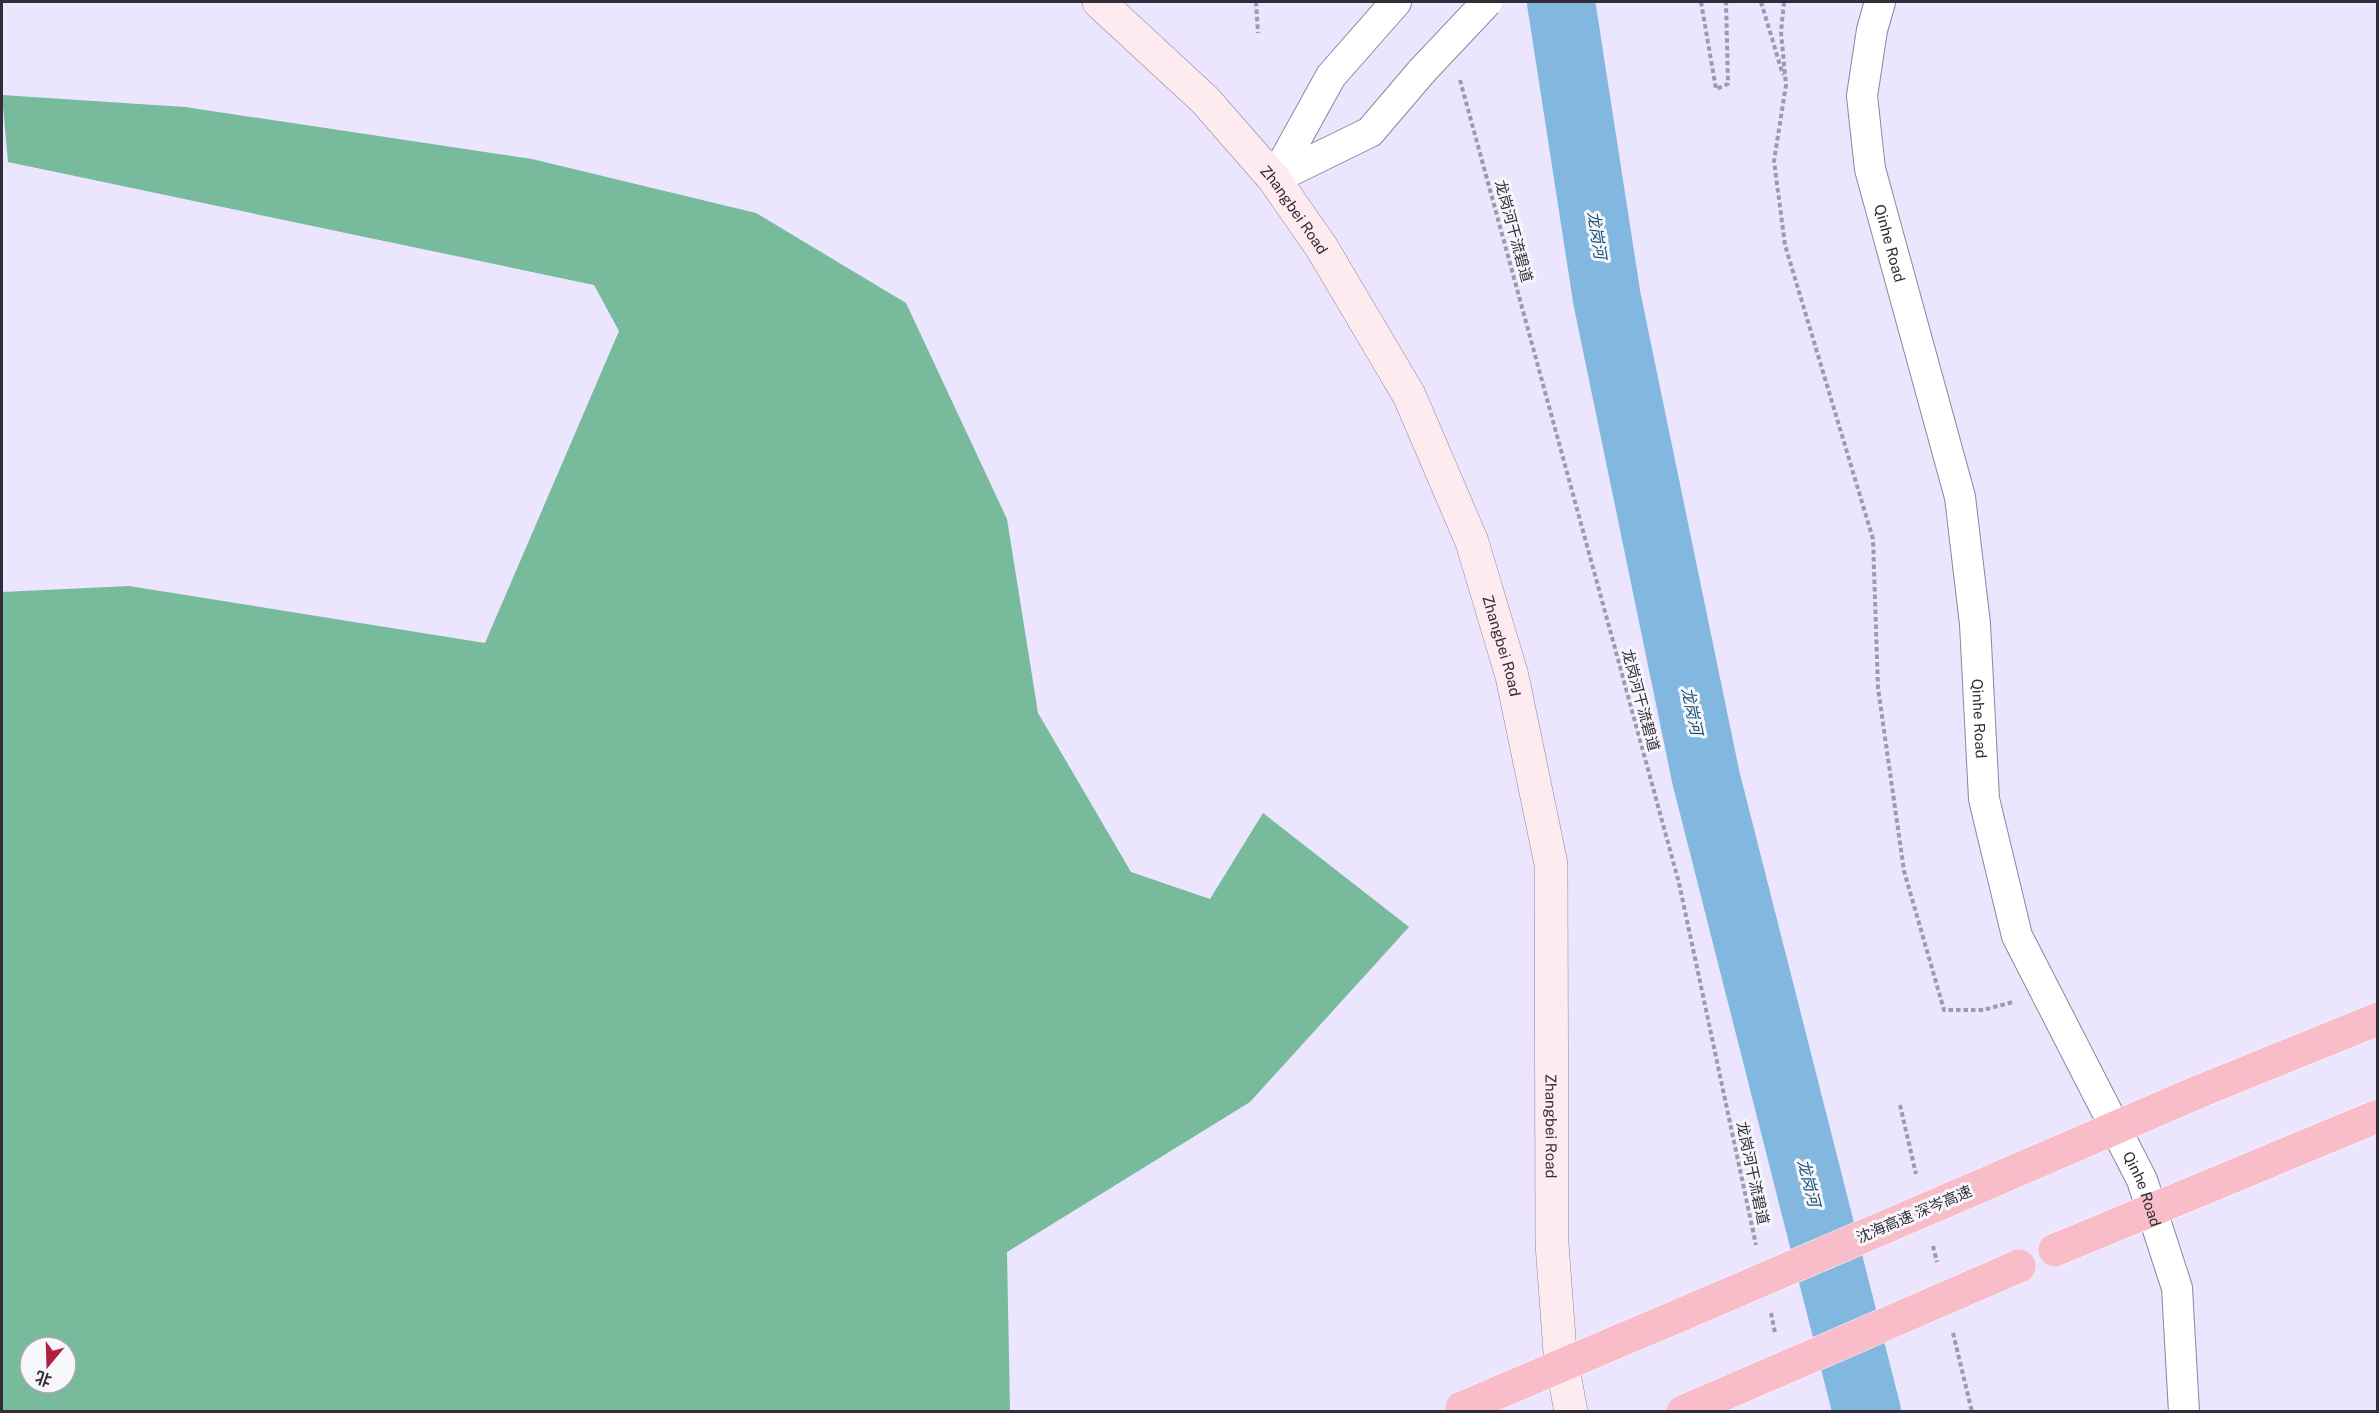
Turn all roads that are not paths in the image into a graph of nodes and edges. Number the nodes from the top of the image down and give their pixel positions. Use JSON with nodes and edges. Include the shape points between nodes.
{"nodes":[{"id":1,"x":1100,"y":2,"type":"edge"},
{"id":2,"x":1486,"y":2,"type":"edge"},
{"id":3,"x":1880,"y":2,"type":"edge"},
{"id":4,"x":1392,"y":5,"type":"edge"},
{"id":5,"x":1274,"y":179,"type":"junction"},
{"id":6,"x":2378,"y":1019,"type":"edge"},
{"id":7,"x":2378,"y":1116,"type":"edge"},
{"id":8,"x":1457,"y":1410,"type":"edge"},
{"id":9,"x":1571,"y":1412,"type":"edge"},
{"id":10,"x":1683,"y":1412,"type":"edge"},
{"id":11,"x":2184,"y":1412,"type":"edge"}],
"edges":[{"from":1,"to":5,"type":"street","name":"Zhangbei Road","via":[[1204,100]]},
{"from":2,"to":5,"type":"street","bridge":true,"via":[[1370,132]]},
{"from":3,"to":11,"type":"street","name":"Qinhe Road","via":[[1862,96],[1870,169],[1960,497],[1975,624],[1984,799],[2017,936],[2142,1180],[2177,1288]]},
{"from":4,"to":5,"type":"street","via":[[1331,76]]},
{"from":5,"to":9,"type":"street","name":"Zhangbei Road","via":[[1322,248],[1409,395],[1472,542],[1512,676],[1551,864],[1552,1244],[1560,1352]]},
{"from":6,"to":8,"type":"highway","name":"沈海高速 深岑高速","bridge":true,"via":[[2198,1092]]},
{"from":7,"to":10,"type":"highway","bridge":true,"via":[[2055,1250]]}]}
